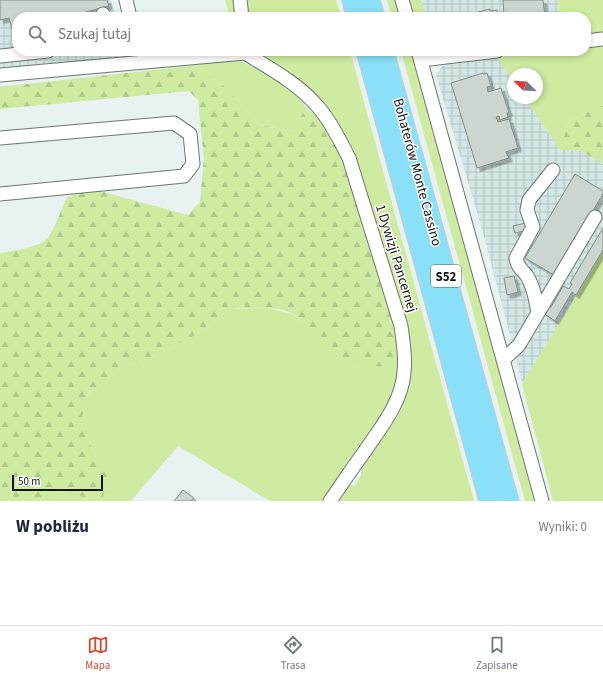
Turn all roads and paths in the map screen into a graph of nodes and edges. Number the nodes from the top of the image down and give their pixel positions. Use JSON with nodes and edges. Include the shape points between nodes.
{"nodes":[{"id":1,"x":126,"y":0,"type":"edge"},
{"id":2,"x":240,"y":0,"type":"edge"},
{"id":3,"x":352,"y":0,"type":"edge"},
{"id":4,"x":370,"y":0,"type":"edge"},
{"id":5,"x":402,"y":0,"type":"edge"},
{"id":6,"x":129,"y":12,"type":"edge"},
{"id":7,"x":241,"y":12,"type":"edge"},
{"id":8,"x":355,"y":12,"type":"edge"},
{"id":9,"x":374,"y":12,"type":"edge"},
{"id":10,"x":406,"y":12,"type":"edge"},
{"id":11,"x":603,"y":39,"type":"edge"},
{"id":12,"x":591,"y":40,"type":"edge"},
{"id":13,"x":12,"y":55,"type":"edge"},
{"id":14,"x":0,"y":56,"type":"edge"},
{"id":15,"x":161,"y":56,"type":"edge"},
{"id":16,"x":251,"y":56,"type":"edge"},
{"id":17,"x":367,"y":56,"type":"edge"},
{"id":18,"x":385,"y":56,"type":"edge"},
{"id":19,"x":419,"y":56,"type":"edge"},
{"id":20,"x":140,"y":57,"type":"edge"},
{"id":21,"x":0,"y":75,"type":"edge"},
{"id":22,"x":0,"y":138,"type":"edge"},
{"id":23,"x":553,"y":170,"type":"dead end"},
{"id":24,"x":0,"y":194,"type":"edge"},
{"id":25,"x":595,"y":217,"type":"dead end"},
{"id":26,"x":538,"y":313,"type":"junction"},
{"id":27,"x":503,"y":360,"type":"junction"},
{"id":28,"x":330,"y":501,"type":"edge"},
{"id":29,"x":489,"y":501,"type":"edge"},
{"id":30,"x":508,"y":501,"type":"edge"},
{"id":31,"x":542,"y":501,"type":"edge"}],
"edges":[{"from":1,"to":6,"type":"street"},
{"from":2,"to":7,"type":"street"},
{"from":3,"to":8,"type":"highway"},
{"from":4,"to":9,"type":"highway"},
{"from":5,"to":10,"type":"street"},
{"from":11,"to":12,"type":"street"},
{"from":13,"to":14,"type":"street"},
{"from":15,"to":20,"type":"street"},
{"from":16,"to":28,"type":"street","name":"1 Dywizji Pancernej","via":[[305,93],[319,108],[339,138],[349,158],[401,326],[404,373],[394,406]]},
{"from":17,"to":29,"type":"highway","name":"Bohaterów Monte Cassino","number":"S52"},
{"from":18,"to":30,"type":"highway","name":"Bohaterów Monte Cassino","number":"S52"},
{"from":19,"to":27,"type":"street"},
{"from":20,"to":21,"type":"street"},
{"from":22,"to":24,"type":"street","via":[[174,123],[190,134],[193,164],[184,176]]},
{"from":23,"to":26,"type":"street","via":[[529,200],[527,210],[533,227],[516,258],[516,263],[527,276],[535,296]]},
{"from":25,"to":26,"type":"street"},
{"from":26,"to":27,"type":"street","via":[[519,345]]},
{"from":27,"to":31,"type":"street"}]}
